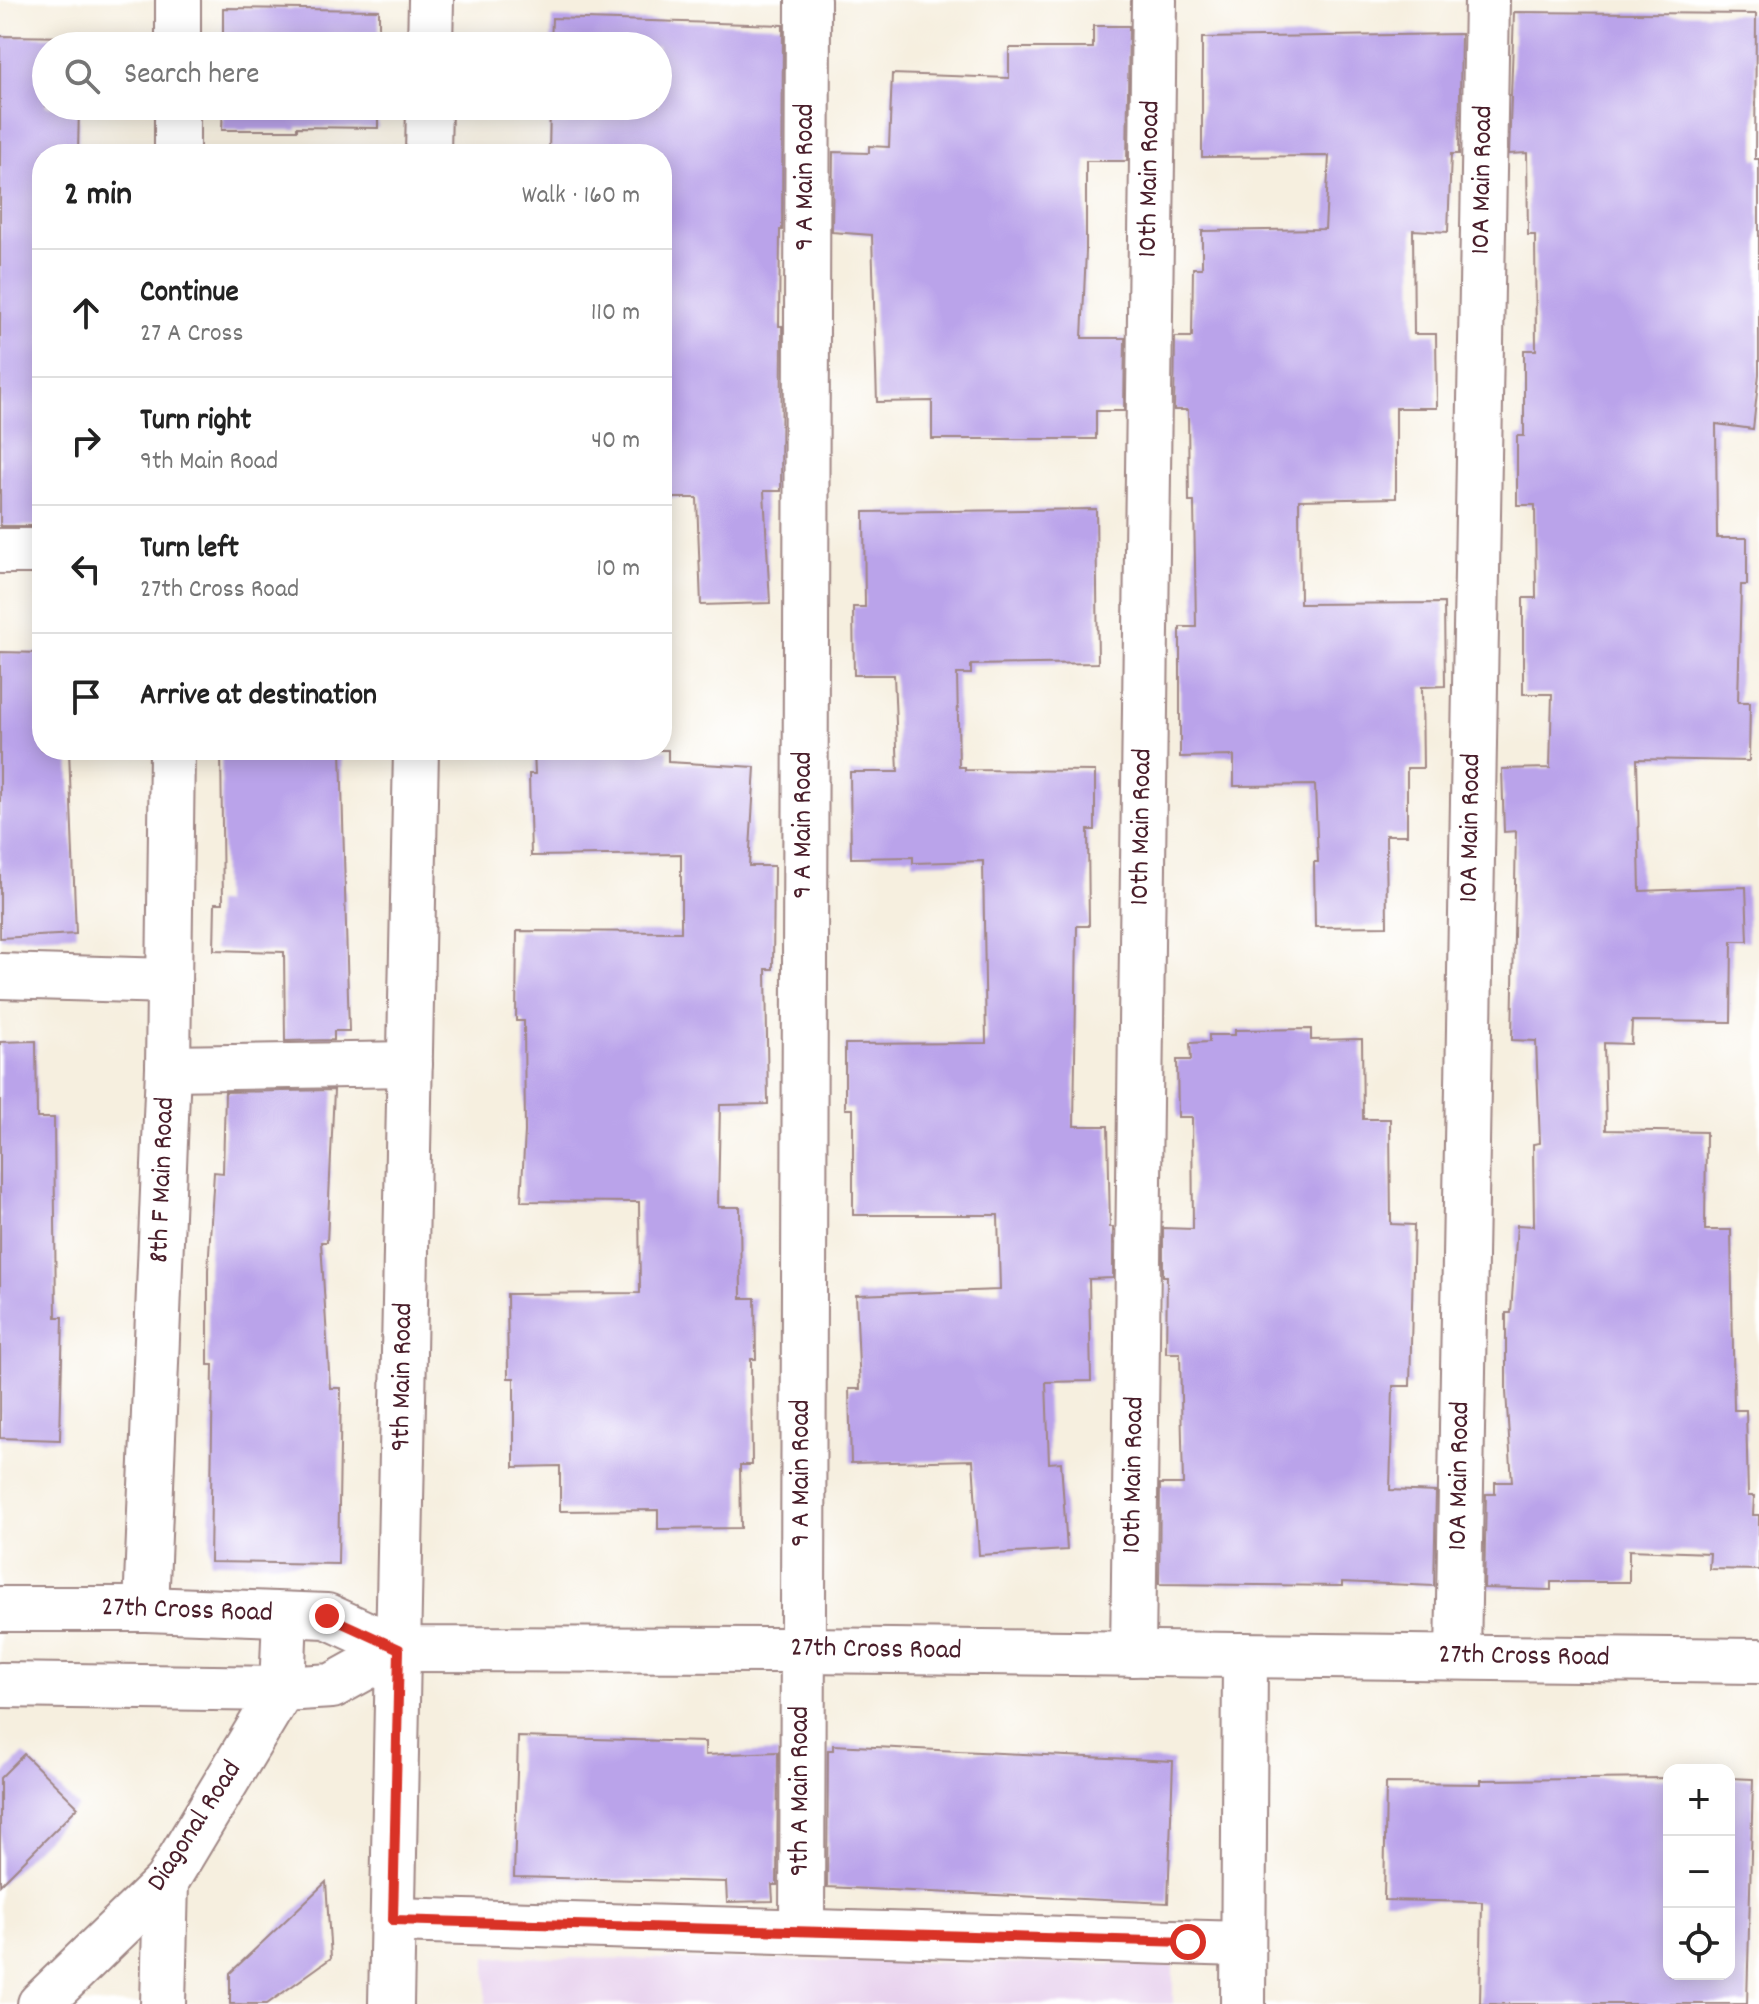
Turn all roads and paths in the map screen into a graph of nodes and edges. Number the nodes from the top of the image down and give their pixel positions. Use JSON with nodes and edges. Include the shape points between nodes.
{"nodes":[{"id":1,"x":178,"y":0,"type":"edge"},
{"id":2,"x":431,"y":0,"type":"edge"},
{"id":3,"x":808,"y":0,"type":"edge"},
{"id":4,"x":1154,"y":0,"type":"edge"},
{"id":5,"x":1487,"y":0,"type":"edge"},
{"id":6,"x":178,"y":32,"type":"edge"},
{"id":7,"x":430,"y":32,"type":"edge"},
{"id":8,"x":177,"y":120,"type":"edge"},
{"id":9,"x":429,"y":120,"type":"edge"},
{"id":10,"x":177,"y":144,"type":"edge"},
{"id":11,"x":428,"y":144,"type":"edge"},
{"id":12,"x":0,"y":551,"type":"edge"},
{"id":13,"x":32,"y":551,"type":"edge"},
{"id":14,"x":172,"y":760,"type":"edge"},
{"id":15,"x":416,"y":760,"type":"edge"},
{"id":16,"x":0,"y":976,"type":"edge"},
{"id":17,"x":169,"y":981,"type":"junction"},
{"id":18,"x":410,"y":1064,"type":"junction"},
{"id":19,"x":168,"y":1068,"type":"junction"},
{"id":20,"x":0,"y":1609,"type":"edge"},
{"id":21,"x":146,"y":1609,"type":"junction"},
{"id":22,"x":285,"y":1615,"type":"junction"},
{"id":23,"x":399,"y":1649,"type":"junction"},
{"id":24,"x":802,"y":1650,"type":"junction"},
{"id":25,"x":1133,"y":1654,"type":"junction"},
{"id":26,"x":1245,"y":1655,"type":"junction"},
{"id":27,"x":1458,"y":1657,"type":"junction"},
{"id":28,"x":1759,"y":1661,"type":"edge"},
{"id":29,"x":0,"y":1685,"type":"edge"},
{"id":30,"x":282,"y":1689,"type":"junction"},
{"id":31,"x":166,"y":1882,"type":"junction"},
{"id":32,"x":393,"y":1920,"type":"junction"},
{"id":33,"x":802,"y":1931,"type":"junction"},
{"id":34,"x":1243,"y":1944,"type":"junction"},
{"id":35,"x":40,"y":2004,"type":"edge"},
{"id":36,"x":163,"y":2004,"type":"edge"},
{"id":37,"x":391,"y":2004,"type":"edge"},
{"id":38,"x":1243,"y":2004,"type":"edge"}],
"edges":[{"from":1,"to":6,"type":"street"},
{"from":2,"to":7,"type":"street"},
{"from":3,"to":24,"type":"street","name":"9 A Main Road"},
{"from":4,"to":25,"type":"street","name":"10th Main Road"},
{"from":5,"to":27,"type":"street","name":"10A Main Road"},
{"from":8,"to":10,"type":"street"},
{"from":9,"to":11,"type":"street"},
{"from":12,"to":13,"type":"street"},
{"from":14,"to":17,"type":"street","name":"8th F Main Road"},
{"from":15,"to":18,"type":"street","name":"9th Main Road"},
{"from":16,"to":17,"type":"street"},
{"from":17,"to":19,"type":"street","name":"8th F Main Road"},
{"from":18,"to":19,"type":"street"},
{"from":18,"to":23,"type":"street","name":"9th Main Road"},
{"from":19,"to":21,"type":"street","name":"8th F Main Road"},
{"from":20,"to":21,"type":"street","name":"27th Cross Road"},
{"from":21,"to":22,"type":"street","name":"27th Cross Road"},
{"from":22,"to":23,"type":"street","name":"27th Cross Road","via":[[327,1616]]},
{"from":22,"to":30,"type":"street","name":"Diagonal Road"},
{"from":23,"to":24,"type":"street","name":"27th Cross Road"},
{"from":23,"to":30,"type":"street","via":[[332,1686]]},
{"from":23,"to":32,"type":"street","name":"9th Main Road"},
{"from":24,"to":25,"type":"street","name":"27th Cross Road"},
{"from":24,"to":33,"type":"street","name":"9th A Main Road"},
{"from":25,"to":26,"type":"street","name":"27th Cross Road"},
{"from":26,"to":27,"type":"street","name":"27th Cross Road"},
{"from":26,"to":34,"type":"street"},
{"from":27,"to":28,"type":"street","name":"27th Cross Road"},
{"from":29,"to":30,"type":"street"},
{"from":30,"to":31,"type":"street","name":"Diagonal Road"},
{"from":31,"to":35,"type":"street","name":"Diagonal Road"},
{"from":31,"to":36,"type":"street"},
{"from":32,"to":33,"type":"street"},
{"from":32,"to":37,"type":"street","name":"9th Main Road"},
{"from":33,"to":34,"type":"street"},
{"from":34,"to":38,"type":"street"}]}
